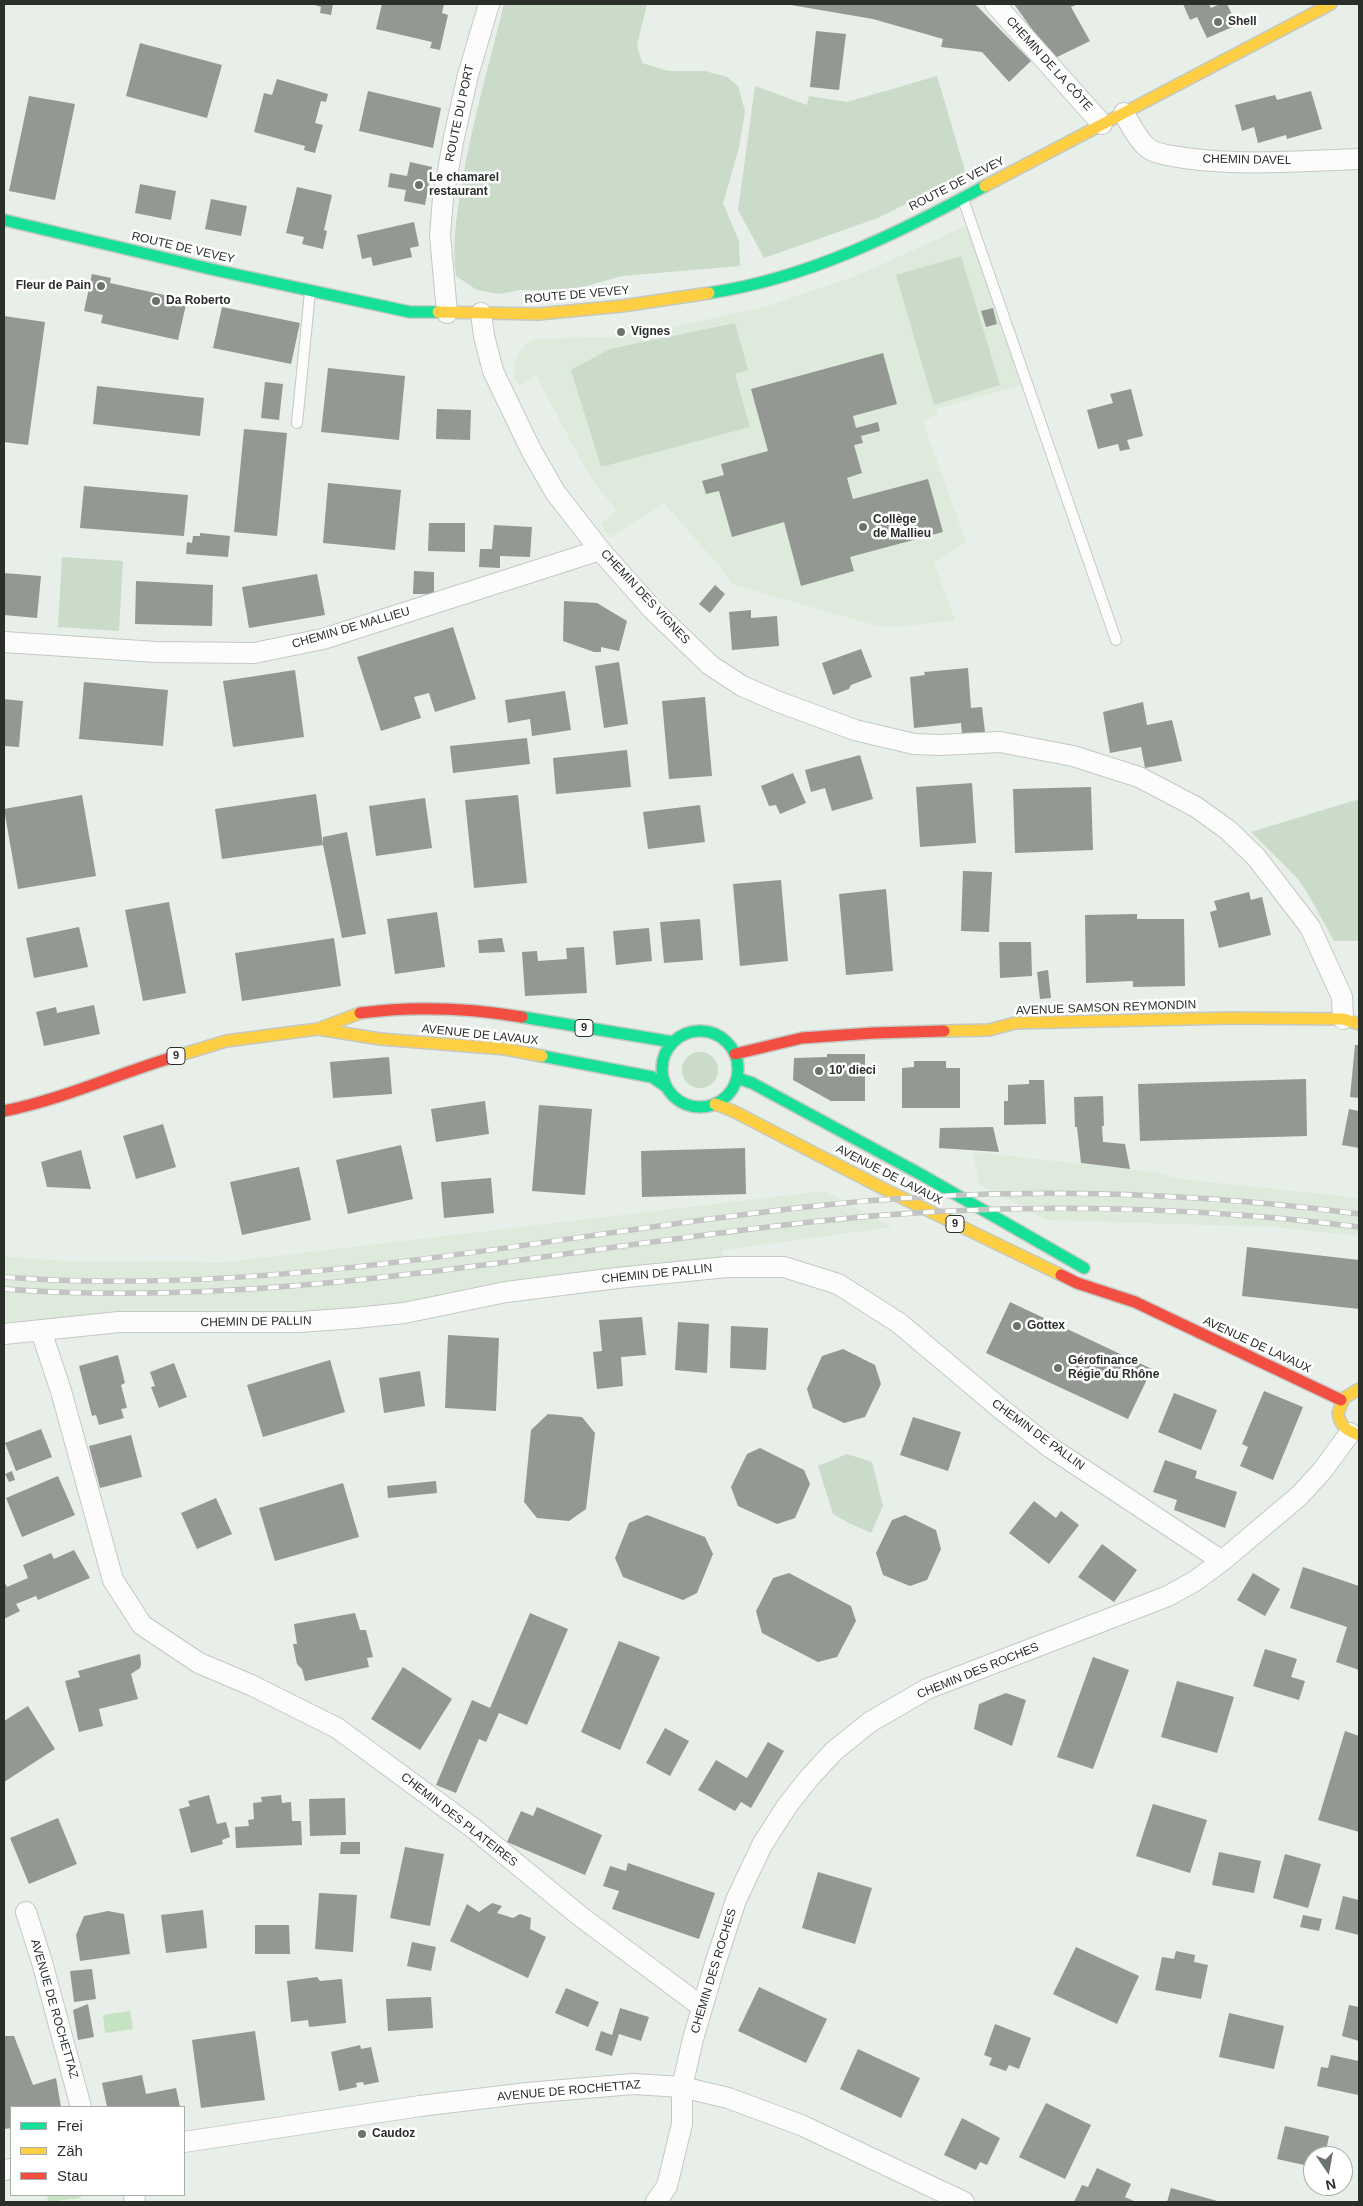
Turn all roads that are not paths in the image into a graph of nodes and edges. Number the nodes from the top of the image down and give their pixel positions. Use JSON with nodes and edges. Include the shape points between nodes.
{"nodes":[{"id":1,"x":489,"y":4,"type":"edge"},
{"id":2,"x":995,"y":4,"type":"edge"},
{"id":3,"x":1331,"y":4,"type":"edge"},
{"id":4,"x":1124,"y":113,"type":"junction"},
{"id":5,"x":1102,"y":124,"type":"junction"},
{"id":6,"x":1359,"y":159,"type":"edge"},
{"id":7,"x":963,"y":198,"type":"junction"},
{"id":8,"x":4,"y":220,"type":"edge"},
{"id":9,"x":310,"y":291,"type":"junction"},
{"id":10,"x":447,"y":313,"type":"junction"},
{"id":11,"x":481,"y":314,"type":"junction"},
{"id":12,"x":297,"y":423,"type":"dead end"},
{"id":13,"x":600,"y":550,"type":"junction"},
{"id":14,"x":1116,"y":640,"type":"dead end"},
{"id":15,"x":4,"y":642,"type":"edge"},
{"id":16,"x":1351,"y":1021,"type":"edge"},
{"id":17,"x":318,"y":1030,"type":"junction"},
{"id":18,"x":673,"y":1042,"type":"junction"},
{"id":19,"x":735,"y":1054,"type":"junction"},
{"id":20,"x":737,"y":1078,"type":"junction"},
{"id":21,"x":665,"y":1086,"type":"junction"},
{"id":22,"x":715,"y":1104,"type":"junction"},
{"id":23,"x":4,"y":1111,"type":"edge"},
{"id":24,"x":1135,"y":1302,"type":"junction"},
{"id":25,"x":41,"y":1330,"type":"junction"},
{"id":26,"x":4,"y":1334,"type":"edge"},
{"id":27,"x":1359,"y":1389,"type":"edge"},
{"id":28,"x":1341,"y":1400,"type":"junction"},
{"id":29,"x":1355,"y":1434,"type":"edge"},
{"id":30,"x":1222,"y":1561,"type":"junction"},
{"id":31,"x":26,"y":1912,"type":"dead end"},
{"id":32,"x":702,"y":2007,"type":"junction"},
{"id":33,"x":682,"y":2087,"type":"junction"},
{"id":34,"x":81,"y":2106,"type":"edge"},
{"id":35,"x":185,"y":2142,"type":"edge"},
{"id":36,"x":656,"y":2202,"type":"edge"},
{"id":37,"x":964,"y":2202,"type":"edge"}],
"edges":[{"from":1,"to":10,"type":"street","name":"ROUTE DU PORT","via":[[468,75],[443,198],[440,235]]},
{"from":2,"to":5,"type":"street","name":"CHEMIN DE LA CÔTE"},
{"from":3,"to":4,"type":"main road","name":"ROUTE DE VEVEY"},
{"from":4,"to":5,"type":"main road","name":"ROUTE DE VEVEY"},
{"from":4,"to":6,"type":"street","name":"CHEMIN DAVEL","via":[[1150,150],[1174,156],[1208,161],[1256,162]]},
{"from":5,"to":7,"type":"main road","name":"ROUTE DE VEVEY"},
{"from":7,"to":11,"type":"main road","name":"ROUTE DE VEVEY","via":[[865,246],[737,289],[622,306],[538,314]]},
{"from":7,"to":14,"type":"lane"},
{"from":8,"to":9,"type":"main road","name":"ROUTE DE VEVEY"},
{"from":9,"to":10,"type":"main road","name":"ROUTE DE VEVEY","via":[[410,312]]},
{"from":9,"to":12,"type":"lane"},
{"from":10,"to":11,"type":"main road","name":"ROUTE DE VEVEY"},
{"from":11,"to":13,"type":"street","name":"CHEMIN DES VIGNES","via":[[493,371],[531,450],[555,492]]},
{"from":13,"to":15,"type":"street","name":"CHEMIN DE MALLIEU","via":[[323,639],[254,653],[165,653]]},
{"from":13,"to":16,"type":"street","name":"CHEMIN DES VIGNES","via":[[654,611],[710,665],[742,686],[822,719],[914,744],[1000,742],[1073,756],[1140,777],[1196,807],[1228,830],[1256,857],[1310,927]]},
{"from":16,"to":19,"type":"main road","name":"AVENUE SAMSON REYMONDIN","via":[[1231,1018],[1015,1023],[989,1030],[872,1032],[802,1038]]},
{"from":17,"to":18,"type":"main road","name":"AVENUE DE LAVAUX","number":"9","via":[[355,1014],[398,1008],[464,1009]]},
{"from":17,"to":21,"type":"main road","name":"AVENUE DE LAVAUX","number":"9","via":[[380,1039],[505,1049],[631,1072],[652,1077]]},
{"from":17,"to":23,"type":"main road","name":"AVENUE DE LAVAUX","number":"9","via":[[226,1041],[130,1070],[40,1104]]},
{"from":18,"to":19,"type":"main road","via":[[689,1033],[708,1032],[729,1044]]},
{"from":18,"to":21,"type":"main road","via":[[662,1063]]},
{"from":19,"to":20,"type":"main road"},
{"from":20,"to":22,"type":"main road","via":[[733,1089]]},
{"from":20,"to":24,"type":"main road","name":"AVENUE DE LAVAUX","number":"9","via":[[752,1083],[922,1175],[1094,1274]]},
{"from":21,"to":22,"type":"main road","via":[[672,1096],[692,1107]]},
{"from":22,"to":24,"type":"main road","name":"AVENUE DE LAVAUX","number":"9","via":[[1077,1284]]},
{"from":24,"to":28,"type":"main road","name":"AVENUE DE LAVAUX","number":"9"},
{"from":25,"to":26,"type":"street","name":"CHEMIN DE PALLIN"},
{"from":25,"to":30,"type":"street","name":"CHEMIN DE PALLIN","via":[[119,1322],[300,1322],[355,1318],[404,1313],[506,1292],[727,1266],[784,1267],[838,1284],[899,1323],[1051,1448]]},
{"from":25,"to":32,"type":"street","name":"CHEMIN DES PLATEIRES","via":[[113,1580],[142,1625],[199,1663],[337,1728],[473,1828],[580,1916]]},
{"from":27,"to":28,"type":"main road"},
{"from":28,"to":29,"type":"main road","via":[[1338,1407],[1340,1422]]},
{"from":29,"to":30,"type":"street","name":"CHEMIN DES ROCHES","via":[[1299,1496]]},
{"from":30,"to":32,"type":"street","name":"CHEMIN DES ROCHES","via":[[1168,1596],[927,1690],[870,1722],[834,1751],[787,1806],[762,1845],[736,1900]]},
{"from":31,"to":34,"type":"street","name":"AVENUE DE ROCHETTAZ"},
{"from":32,"to":33,"type":"street","name":"CHEMIN DES ROCHES"},
{"from":33,"to":35,"type":"street","name":"AVENUE DE ROCHETTAZ","via":[[633,2084],[527,2093]]},
{"from":33,"to":36,"type":"street","name":"CHEMIN DES ROCHES","via":[[682,2124],[667,2186]]},
{"from":33,"to":37,"type":"street","name":"AVENUE DE ROCHETTAZ","via":[[728,2098],[801,2125]]}]}
